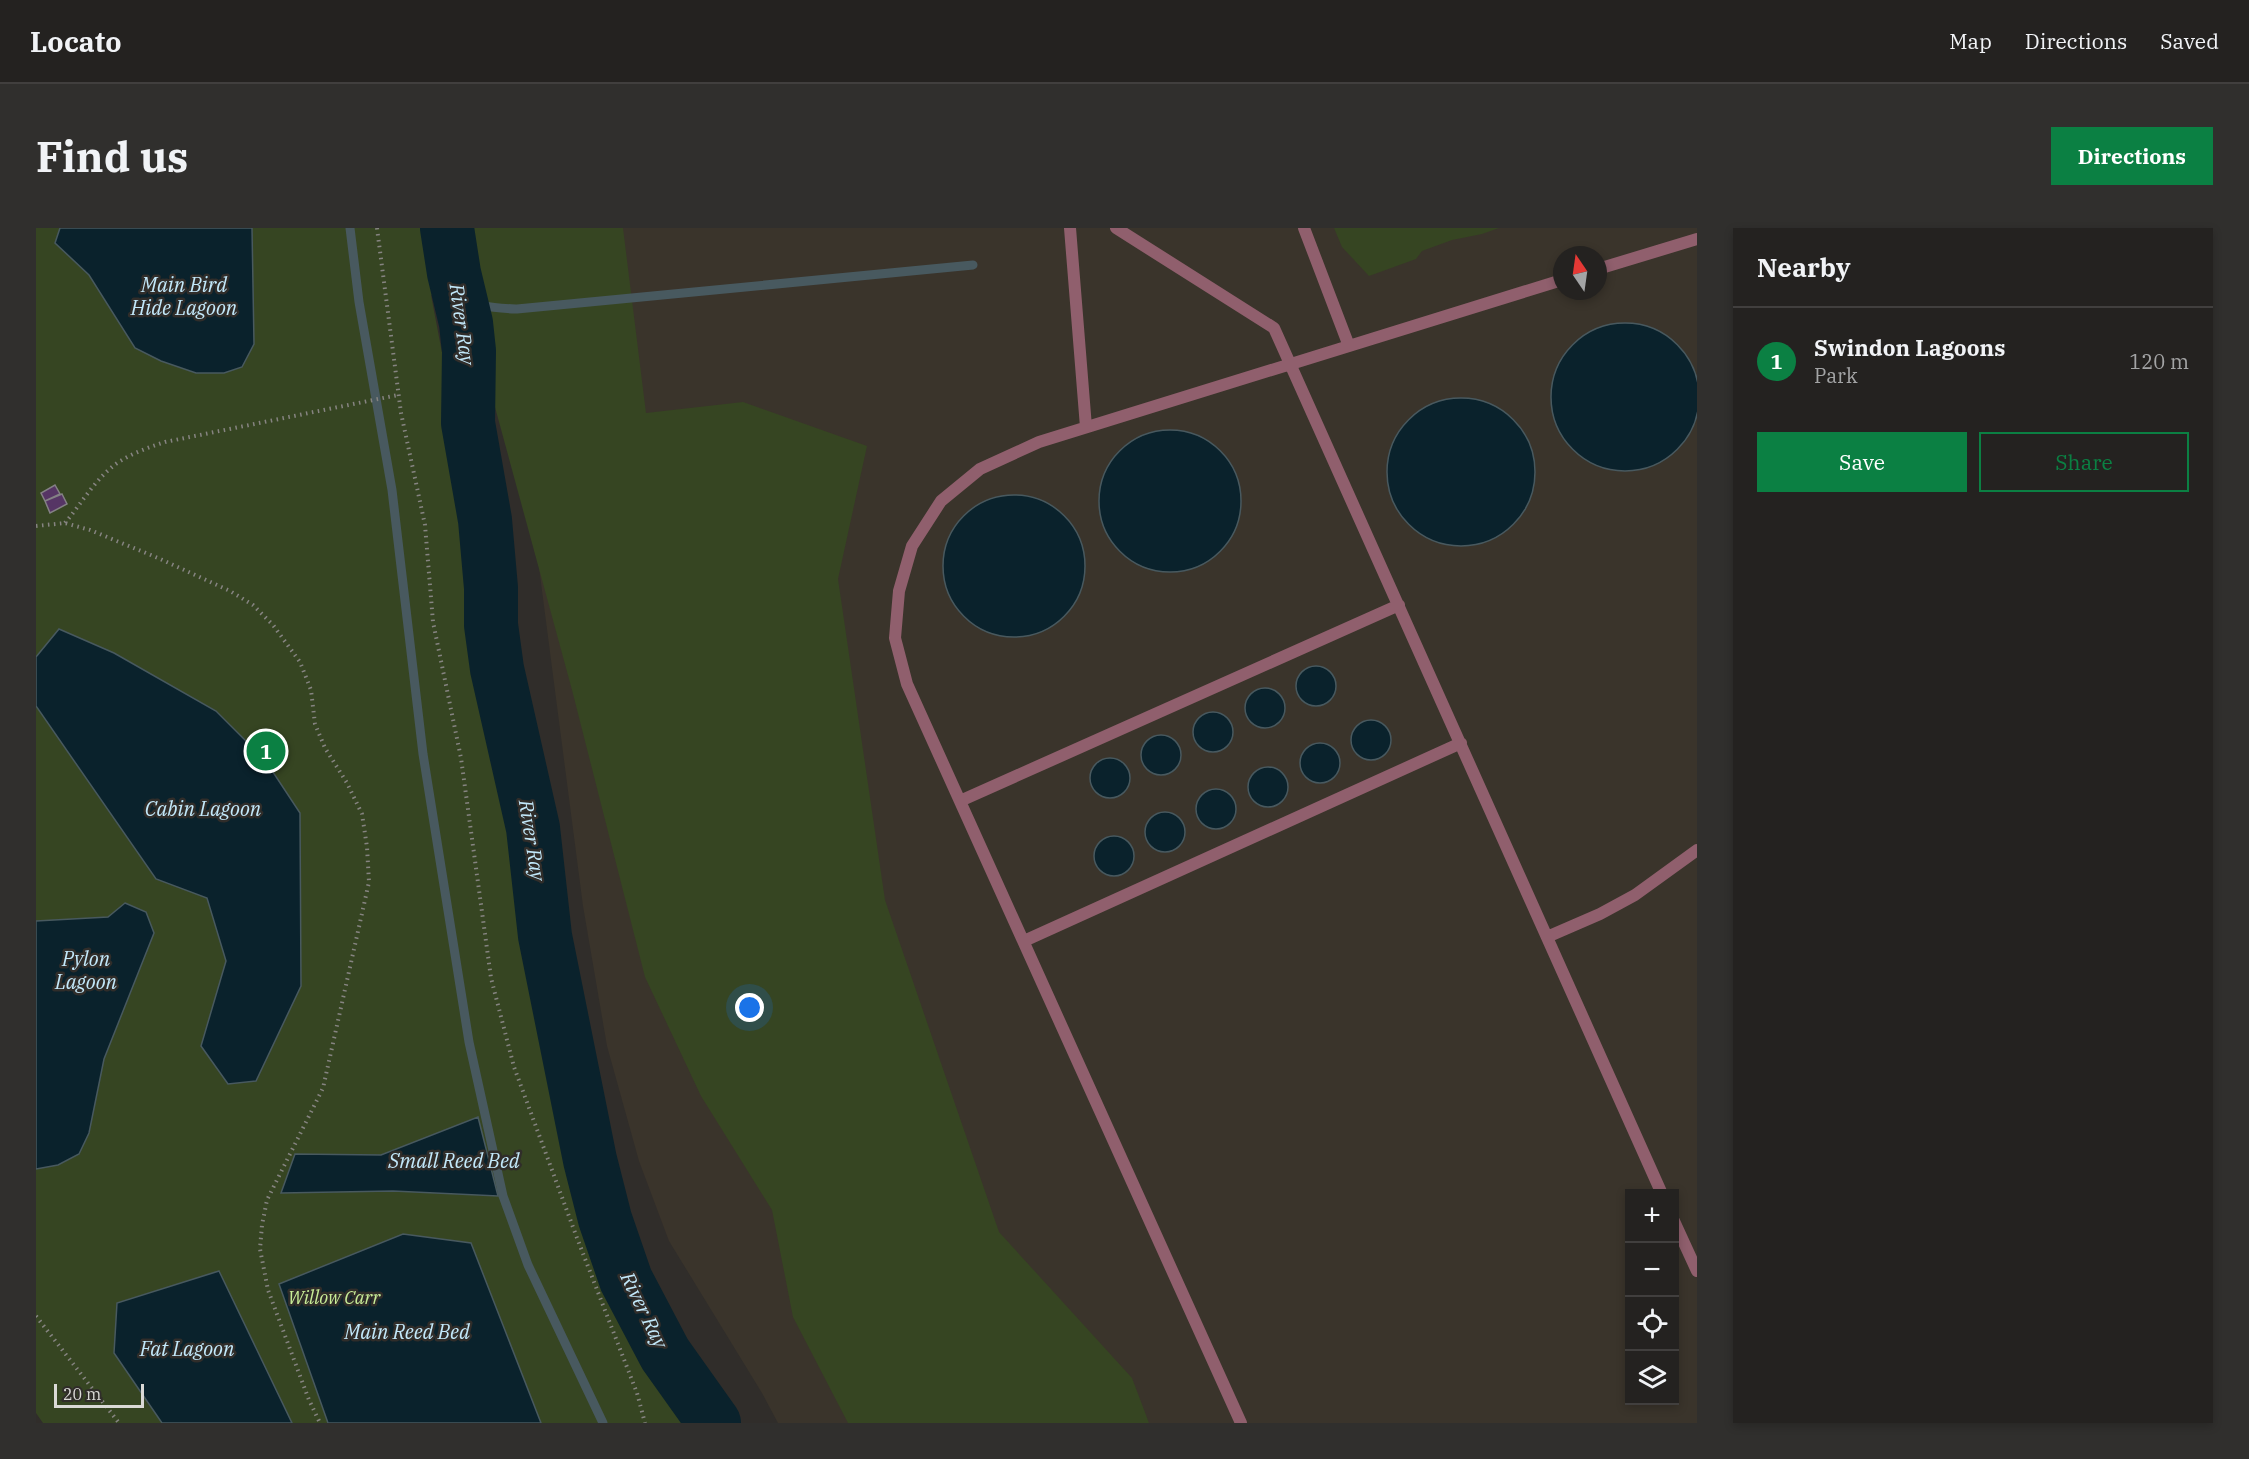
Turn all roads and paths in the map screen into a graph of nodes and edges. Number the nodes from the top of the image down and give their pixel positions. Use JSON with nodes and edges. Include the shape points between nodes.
{"nodes":[{"id":1,"x":377,"y":228,"type":"edge"},
{"id":2,"x":1070,"y":228,"type":"edge"},
{"id":3,"x":1116,"y":228,"type":"edge"},
{"id":4,"x":1304,"y":228,"type":"edge"},
{"id":5,"x":1697,"y":239,"type":"edge"},
{"id":6,"x":1607,"y":266,"type":"edge"},
{"id":7,"x":1553,"y":283,"type":"edge"},
{"id":8,"x":1349,"y":346,"type":"junction"},
{"id":9,"x":1291,"y":364,"type":"junction"},
{"id":10,"x":398,"y":395,"type":"junction"},
{"id":11,"x":1086,"y":427,"type":"junction"},
{"id":12,"x":65,"y":523,"type":"junction"},
{"id":13,"x":36,"y":526,"type":"edge"},
{"id":14,"x":1399,"y":604,"type":"junction"},
{"id":15,"x":1461,"y":743,"type":"junction"},
{"id":16,"x":960,"y":801,"type":"junction"},
{"id":17,"x":1697,"y":850,"type":"edge"},
{"id":18,"x":1547,"y":937,"type":"junction"},
{"id":19,"x":1024,"y":941,"type":"junction"},
{"id":20,"x":1660,"y":1189,"type":"edge"},
{"id":21,"x":1679,"y":1232,"type":"edge"},
{"id":22,"x":1697,"y":1271,"type":"edge"},
{"id":23,"x":36,"y":1316,"type":"edge"},
{"id":24,"x":119,"y":1423,"type":"edge"},
{"id":25,"x":320,"y":1423,"type":"edge"},
{"id":26,"x":645,"y":1423,"type":"edge"},
{"id":27,"x":1241,"y":1423,"type":"edge"}],
"edges":[{"from":1,"to":10,"type":"path"},
{"from":2,"to":11,"type":"lane"},
{"from":3,"to":9,"type":"lane","via":[[1274,327]]},
{"from":4,"to":8,"type":"lane"},
{"from":5,"to":6,"type":"lane"},
{"from":7,"to":8,"type":"lane"},
{"from":8,"to":9,"type":"lane"},
{"from":9,"to":11,"type":"lane"},
{"from":9,"to":14,"type":"lane"},
{"from":10,"to":12,"type":"path","via":[[165,442],[140,451],[119,462],[101,479]]},
{"from":10,"to":26,"type":"path","via":[[425,525],[433,622],[461,758],[491,978],[514,1067]]},
{"from":11,"to":16,"type":"lane","via":[[1038,442],[980,469],[941,501],[912,546],[899,591],[895,638],[907,684]]},
{"from":12,"to":13,"type":"path"},
{"from":12,"to":25,"type":"path","via":[[158,558],[230,591],[273,625],[300,662],[311,690],[315,724],[362,814],[369,882],[323,1088],[267,1200],[260,1249],[268,1290]]},
{"from":14,"to":15,"type":"lane"},
{"from":14,"to":16,"type":"lane"},
{"from":15,"to":18,"type":"lane"},
{"from":15,"to":19,"type":"lane"},
{"from":16,"to":19,"type":"lane"},
{"from":17,"to":18,"type":"lane","via":[[1635,896]]},
{"from":18,"to":20,"type":"lane"},
{"from":19,"to":27,"type":"lane"},
{"from":21,"to":22,"type":"lane"},
{"from":23,"to":24,"type":"path"}]}
